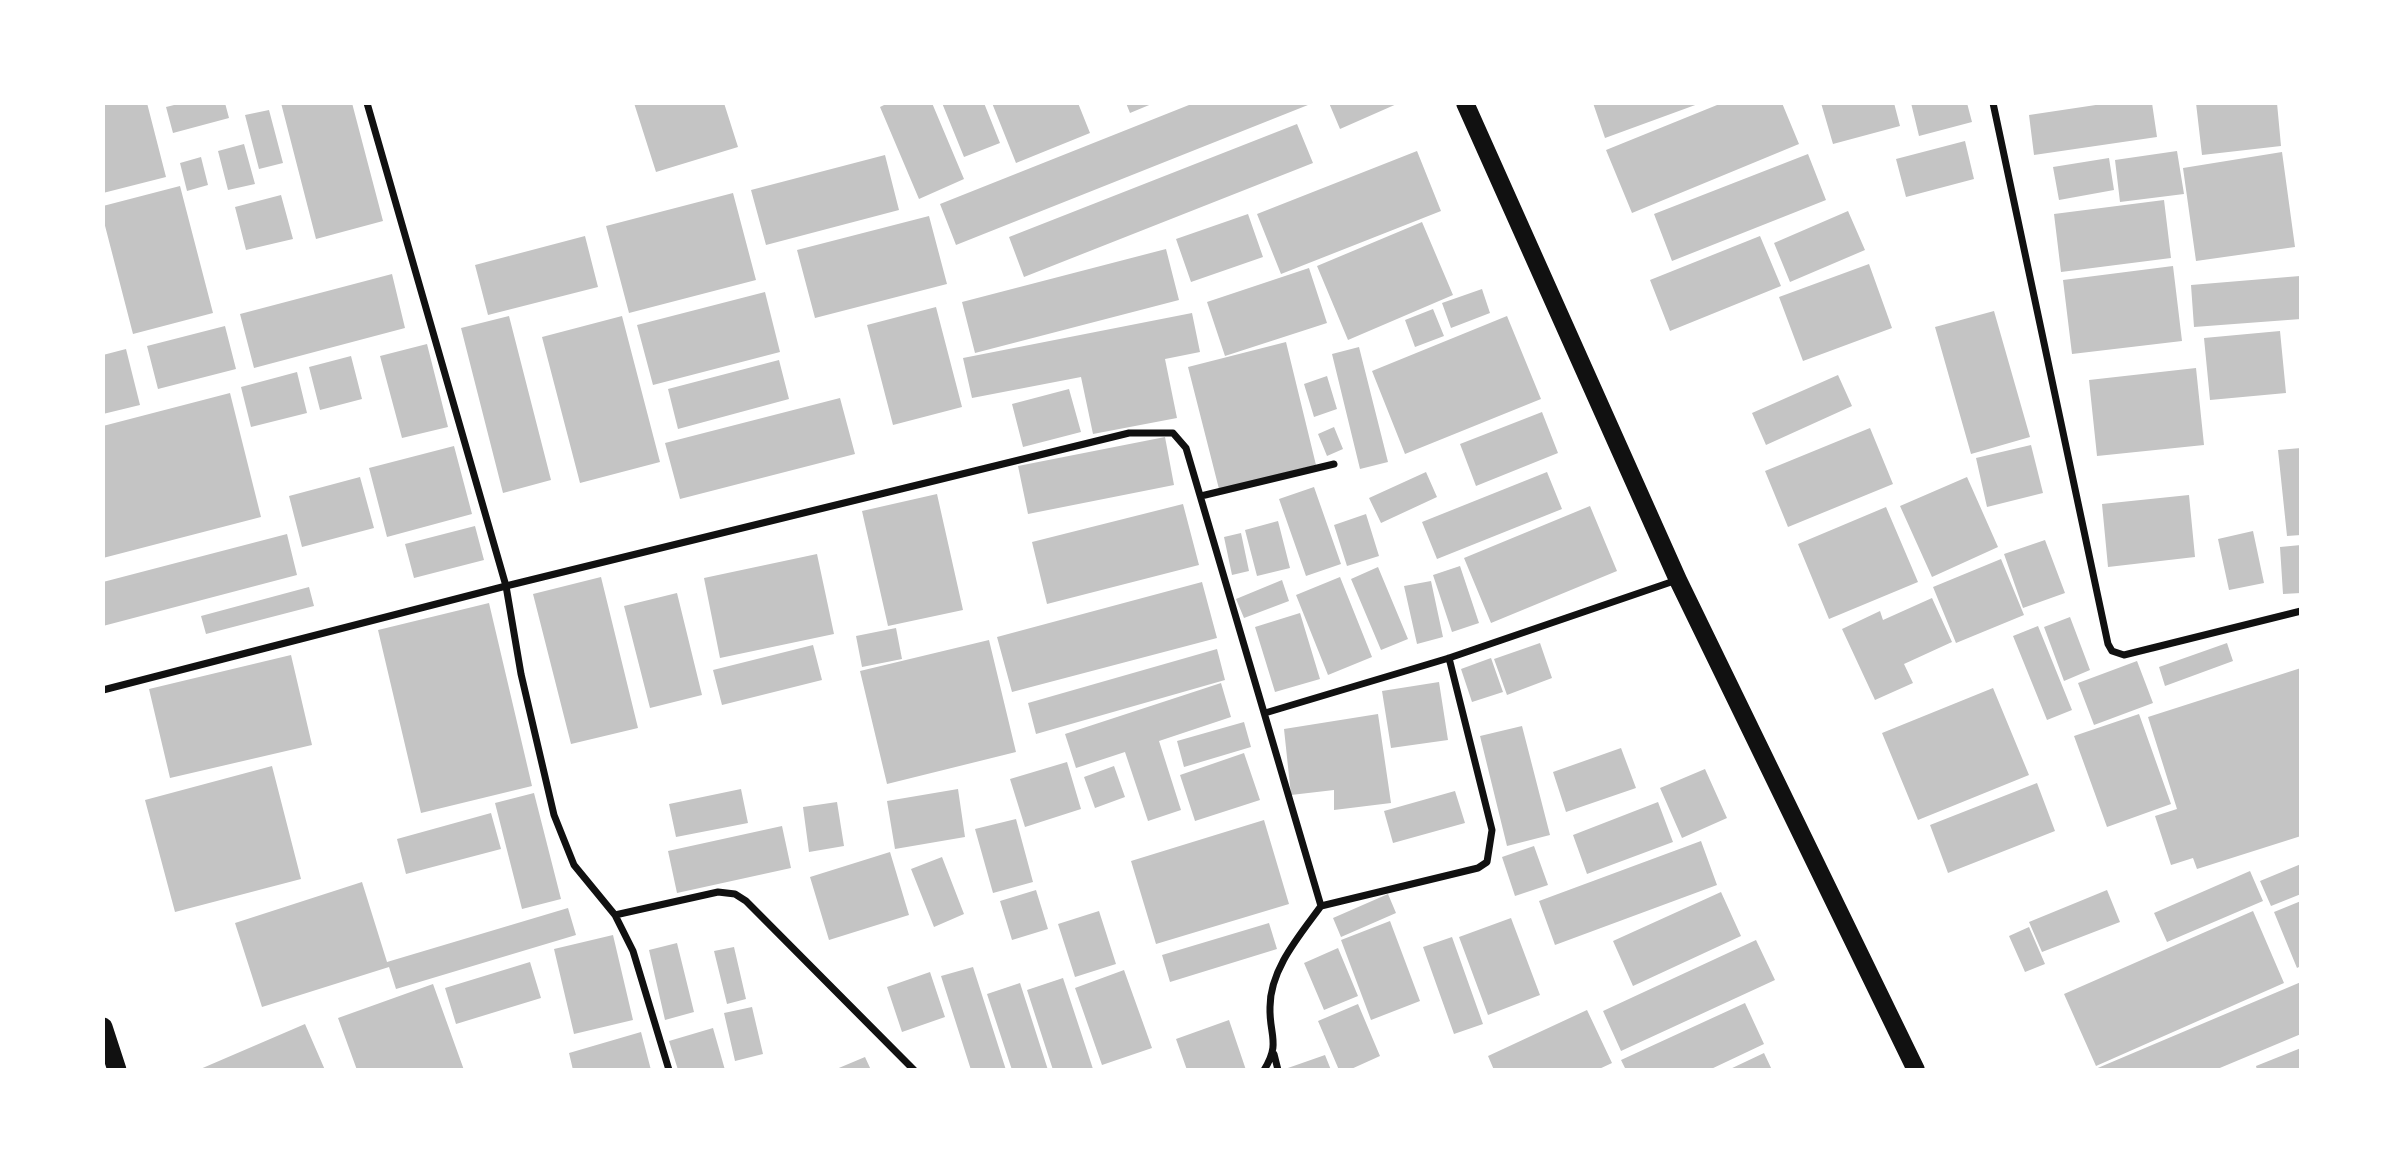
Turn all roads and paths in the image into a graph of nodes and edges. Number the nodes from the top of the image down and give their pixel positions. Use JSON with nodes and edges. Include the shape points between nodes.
{"nodes":[{"id":1,"x":367,"y":103,"type":"edge"},
{"id":2,"x":1465,"y":103,"type":"edge"},
{"id":3,"x":1993,"y":103,"type":"edge"},
{"id":4,"x":1334,"y":464,"type":"dead end"},
{"id":5,"x":1201,"y":496,"type":"junction"},
{"id":6,"x":1678,"y":580,"type":"junction"},
{"id":7,"x":506,"y":586,"type":"junction"},
{"id":8,"x":2301,"y":611,"type":"edge"},
{"id":9,"x":1449,"y":658,"type":"junction"},
{"id":10,"x":103,"y":690,"type":"edge"},
{"id":11,"x":1265,"y":713,"type":"junction"},
{"id":12,"x":1321,"y":906,"type":"junction"},
{"id":13,"x":615,"y":915,"type":"junction"},
{"id":14,"x":103,"y":1027,"type":"edge"},
{"id":15,"x":1274,"y":1054,"type":"junction"},
{"id":16,"x":117,"y":1070,"type":"edge"},
{"id":17,"x":669,"y":1070,"type":"edge"},
{"id":18,"x":914,"y":1070,"type":"edge"},
{"id":19,"x":1264,"y":1070,"type":"edge"},
{"id":20,"x":1278,"y":1070,"type":"edge"},
{"id":21,"x":1916,"y":1070,"type":"edge"}],
"edges":[{"from":1,"to":7,"type":"street"},
{"from":2,"to":6,"type":"main road"},
{"from":3,"to":8,"type":"street","via":[[2112,651],[2124,655]]},
{"from":4,"to":5,"type":"street"},
{"from":5,"to":7,"type":"street","via":[[1186,448],[1173,432],[1129,433]]},
{"from":5,"to":11,"type":"street"},
{"from":6,"to":9,"type":"street"},
{"from":6,"to":21,"type":"main road"},
{"from":7,"to":10,"type":"street"},
{"from":7,"to":13,"type":"street","via":[[554,815],[574,865]]},
{"from":9,"to":11,"type":"street"},
{"from":9,"to":12,"type":"street","via":[[1492,830],[1487,862]]},
{"from":11,"to":12,"type":"street"},
{"from":12,"to":15,"type":"street","via":[[1275,978],[1269,1008]]},
{"from":13,"to":17,"type":"street","via":[[633,951]]},
{"from":13,"to":18,"type":"street","via":[[718,892],[735,894]]},
{"from":14,"to":16,"type":"highway"},
{"from":15,"to":19,"type":"street"},
{"from":15,"to":20,"type":"street"}]}
